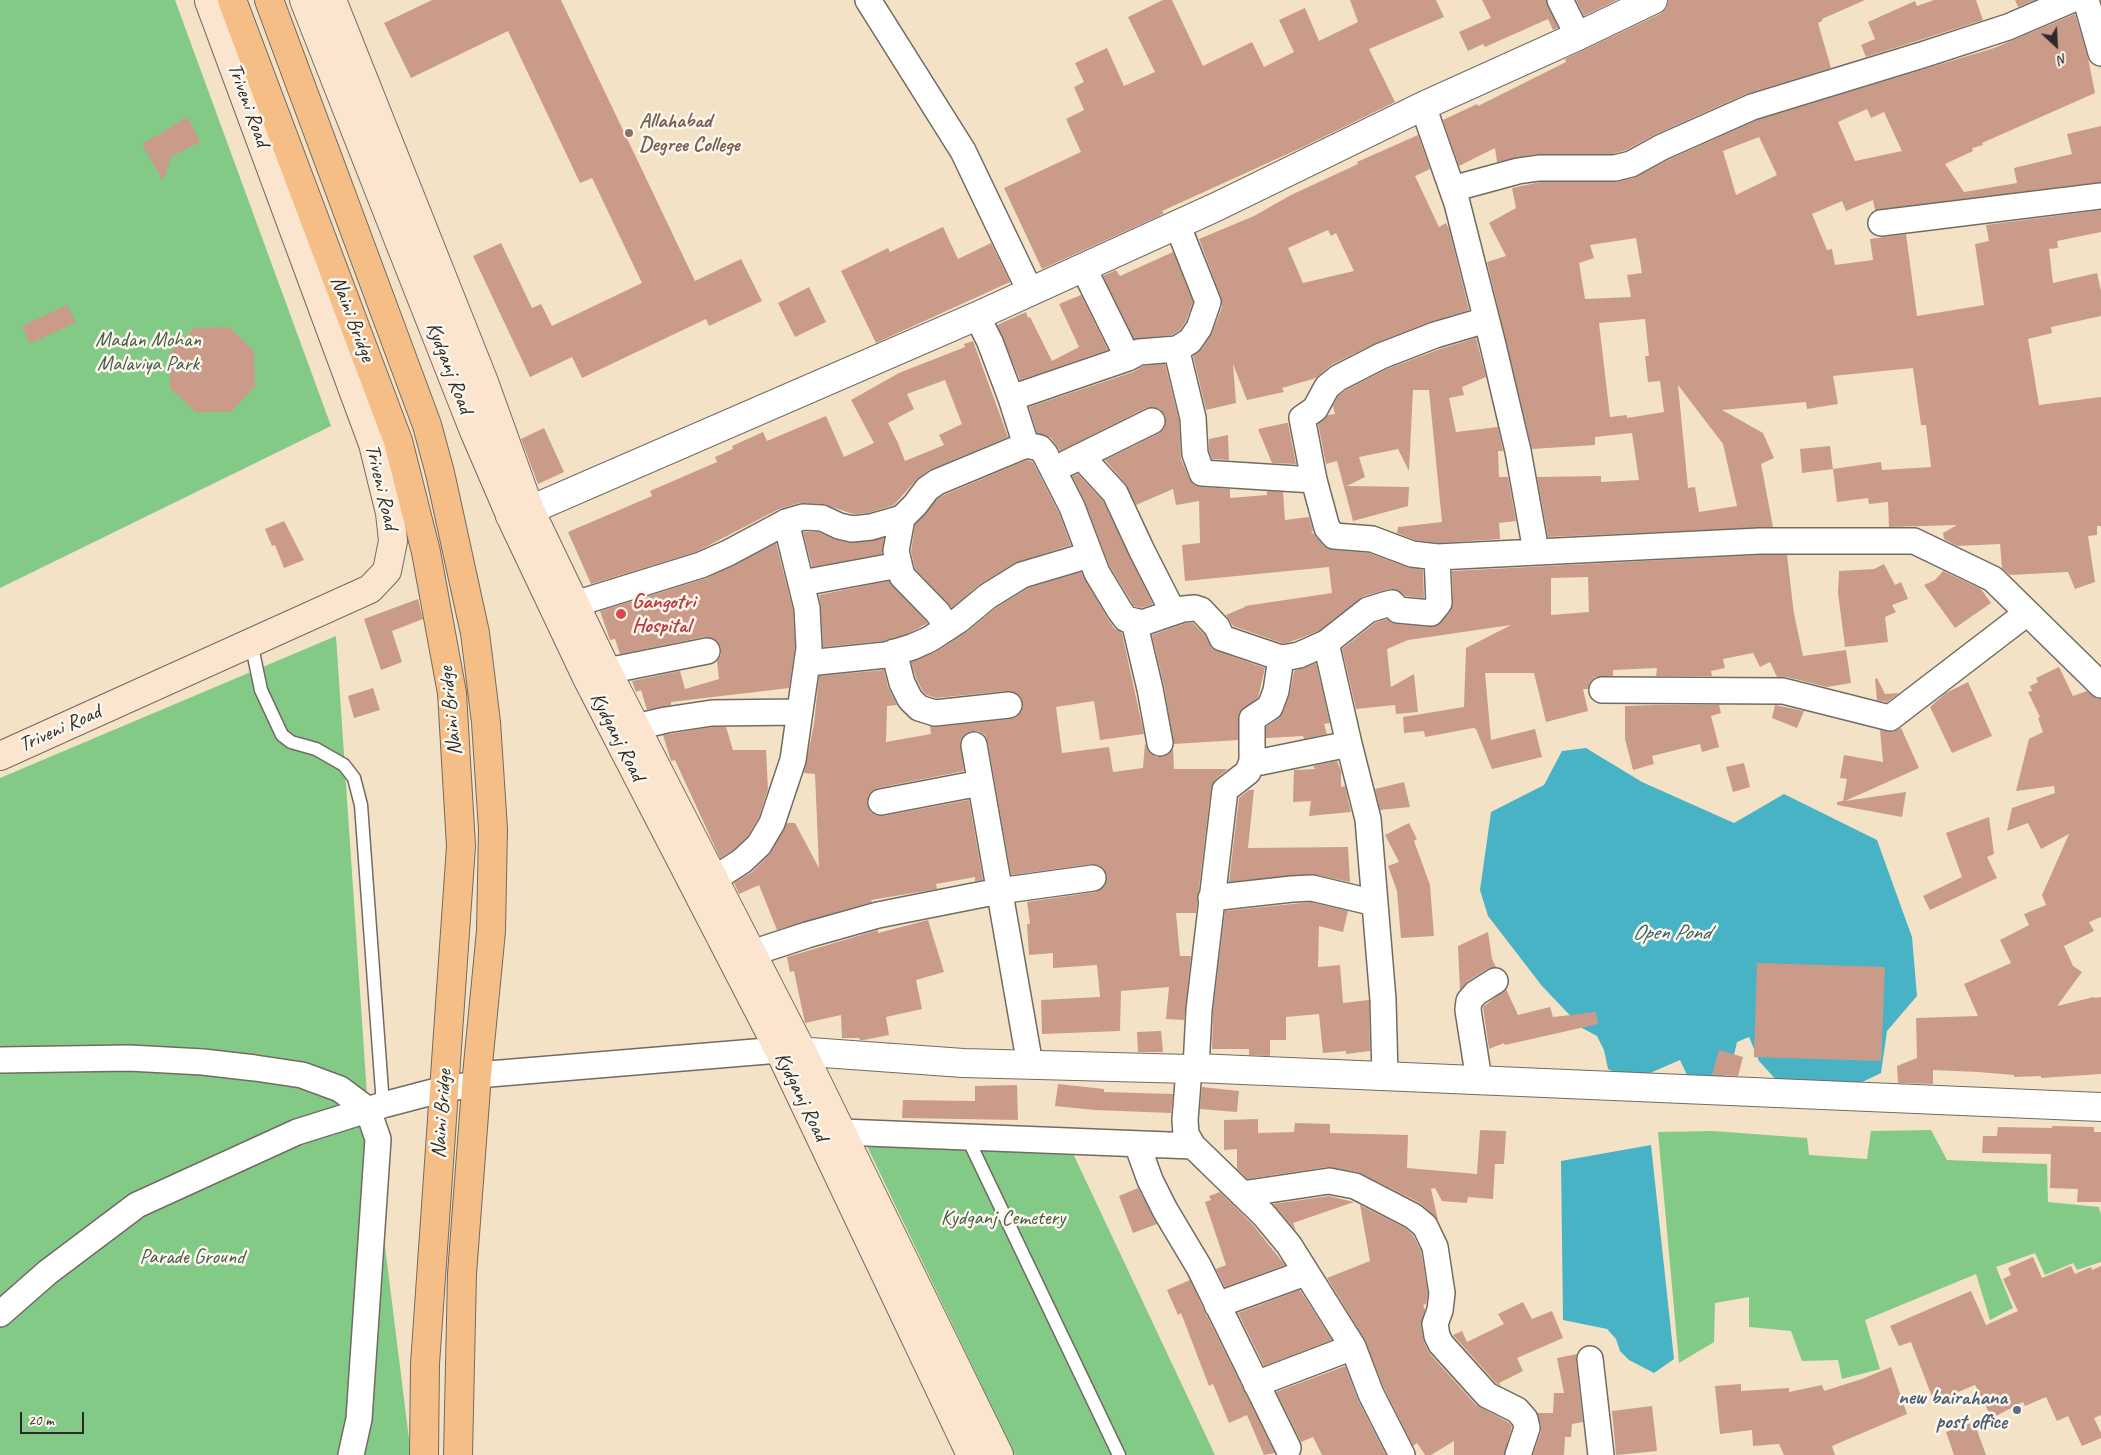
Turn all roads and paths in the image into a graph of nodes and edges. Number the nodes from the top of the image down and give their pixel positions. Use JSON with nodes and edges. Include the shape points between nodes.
{"nodes":[{"id":1,"x":210,"y":0,"type":"edge"},
{"id":2,"x":232,"y":0,"type":"edge"},
{"id":3,"x":269,"y":0,"type":"edge"},
{"id":4,"x":304,"y":0,"type":"edge"},
{"id":5,"x":332,"y":0,"type":"edge"},
{"id":6,"x":868,"y":0,"type":"edge"},
{"id":7,"x":1560,"y":0,"type":"edge"},
{"id":8,"x":1653,"y":0,"type":"edge"},
{"id":9,"x":2071,"y":0,"type":"edge"},
{"id":10,"x":2086,"y":0,"type":"edge"},
{"id":11,"x":1578,"y":36,"type":"junction"},
{"id":12,"x":2101,"y":53,"type":"edge"},
{"id":13,"x":1423,"y":106,"type":"junction"},
{"id":14,"x":1452,"y":189,"type":"junction"},
{"id":15,"x":2101,"y":196,"type":"edge"},
{"id":16,"x":1881,"y":223,"type":"dead end"},
{"id":17,"x":1177,"y":224,"type":"junction"},
{"id":18,"x":1083,"y":267,"type":"junction"},
{"id":19,"x":1030,"y":291,"type":"junction"},
{"id":20,"x":976,"y":316,"type":"junction"},
{"id":21,"x":1486,"y":320,"type":"junction"},
{"id":22,"x":1178,"y":349,"type":"junction"},
{"id":23,"x":1128,"y":358,"type":"junction"},
{"id":24,"x":1011,"y":398,"type":"junction"},
{"id":25,"x":1152,"y":421,"type":"dead end"},
{"id":26,"x":1026,"y":445,"type":"junction"},
{"id":27,"x":1081,"y":456,"type":"junction"},
{"id":28,"x":1053,"y":469,"type":"junction"},
{"id":29,"x":1314,"y":480,"type":"junction"},
{"id":30,"x":520,"y":513,"type":"junction"},
{"id":31,"x":902,"y":518,"type":"junction"},
{"id":32,"x":786,"y":522,"type":"junction"},
{"id":33,"x":1536,"y":551,"type":"junction"},
{"id":34,"x":1089,"y":555,"type":"junction"},
{"id":35,"x":1437,"y":557,"type":"junction"},
{"id":36,"x":899,"y":565,"type":"junction"},
{"id":37,"x":802,"y":583,"type":"junction"},
{"id":38,"x":575,"y":604,"type":"junction"},
{"id":39,"x":1173,"y":612,"type":"junction"},
{"id":40,"x":2027,"y":612,"type":"junction"},
{"id":41,"x":1134,"y":621,"type":"junction"},
{"id":42,"x":947,"y":628,"type":"junction"},
{"id":43,"x":252,"y":642,"type":"junction"},
{"id":44,"x":1326,"y":643,"type":"junction"},
{"id":45,"x":707,"y":651,"type":"dead end"},
{"id":46,"x":894,"y":652,"type":"junction"},
{"id":47,"x":1281,"y":658,"type":"junction"},
{"id":48,"x":808,"y":663,"type":"junction"},
{"id":49,"x":607,"y":671,"type":"junction"},
{"id":50,"x":2101,"y":685,"type":"edge"},
{"id":51,"x":1602,"y":690,"type":"dead end"},
{"id":52,"x":1009,"y":705,"type":"dead end"},
{"id":53,"x":800,"y":712,"type":"junction"},
{"id":54,"x":636,"y":727,"type":"junction"},
{"id":55,"x":1160,"y":743,"type":"dead end"},
{"id":56,"x":1349,"y":744,"type":"junction"},
{"id":57,"x":974,"y":745,"type":"dead end"},
{"id":58,"x":0,"y":756,"type":"edge"},
{"id":59,"x":1252,"y":761,"type":"junction"},
{"id":60,"x":980,"y":783,"type":"junction"},
{"id":61,"x":881,"y":802,"type":"dead end"},
{"id":62,"x":1092,"y":878,"type":"dead end"},
{"id":63,"x":714,"y":879,"type":"junction"},
{"id":64,"x":999,"y":891,"type":"junction"},
{"id":65,"x":1211,"y":898,"type":"junction"},
{"id":66,"x":1375,"y":903,"type":"junction"},
{"id":67,"x":752,"y":953,"type":"junction"},
{"id":68,"x":1495,"y":981,"type":"dead end"},
{"id":69,"x":791,"y":1051,"type":"junction"},
{"id":70,"x":0,"y":1060,"type":"edge"},
{"id":71,"x":1030,"y":1064,"type":"junction"},
{"id":72,"x":1192,"y":1068,"type":"junction"},
{"id":73,"x":1385,"y":1075,"type":"junction"},
{"id":74,"x":477,"y":1080,"type":"junction"},
{"id":75,"x":1479,"y":1080,"type":"junction"},
{"id":76,"x":444,"y":1089,"type":"junction"},
{"id":77,"x":2101,"y":1107,"type":"edge"},
{"id":78,"x":376,"y":1108,"type":"junction"},
{"id":79,"x":842,"y":1132,"type":"junction"},
{"id":80,"x":1188,"y":1133,"type":"junction"},
{"id":81,"x":967,"y":1136,"type":"junction"},
{"id":82,"x":1137,"y":1144,"type":"junction"},
{"id":83,"x":1242,"y":1194,"type":"junction"},
{"id":84,"x":1305,"y":1273,"type":"junction"},
{"id":85,"x":1217,"y":1305,"type":"junction"},
{"id":86,"x":0,"y":1314,"type":"edge"},
{"id":87,"x":1352,"y":1347,"type":"junction"},
{"id":88,"x":1590,"y":1359,"type":"dead end"},
{"id":89,"x":1256,"y":1384,"type":"junction"},
{"id":90,"x":1288,"y":1448,"type":"dead end"},
{"id":91,"x":352,"y":1455,"type":"edge"},
{"id":92,"x":424,"y":1455,"type":"edge"},
{"id":93,"x":458,"y":1455,"type":"edge"},
{"id":94,"x":971,"y":1455,"type":"edge"},
{"id":95,"x":999,"y":1455,"type":"edge"},
{"id":96,"x":1119,"y":1455,"type":"edge"},
{"id":97,"x":1402,"y":1455,"type":"edge"},
{"id":98,"x":1518,"y":1455,"type":"edge"},
{"id":99,"x":1601,"y":1455,"type":"edge"}],
"edges":[{"from":1,"to":43,"type":"main road","name":"Triveni Road","via":[[373,444],[390,512],[393,541],[387,571],[370,589]]},
{"from":2,"to":76,"type":"highway","name":"Naini Bridge","via":[[398,441],[426,552],[452,693],[461,846]]},
{"from":3,"to":74,"type":"highway","name":"Naini Bridge","via":[[426,425],[440,473],[475,633],[486,722],[493,829],[491,931]]},
{"from":4,"to":30,"type":"main road","name":"Kydganj Road","via":[[474,431]]},
{"from":5,"to":30,"type":"main road","name":"Kydganj Road","via":[[484,382]]},
{"from":6,"to":19,"type":"street","via":[[963,151]]},
{"from":7,"to":11,"type":"street"},
{"from":8,"to":11,"type":"street"},
{"from":9,"to":14,"type":"street","via":[[1991,32],[1752,107],[1631,164],[1615,168],[1539,168]]},
{"from":10,"to":12,"type":"street"},
{"from":11,"to":13,"type":"street"},
{"from":13,"to":14,"type":"street"},
{"from":13,"to":17,"type":"street"},
{"from":14,"to":21,"type":"street"},
{"from":15,"to":16,"type":"street"},
{"from":17,"to":18,"type":"street"},
{"from":17,"to":22,"type":"street","via":[[1208,302],[1199,328]]},
{"from":18,"to":19,"type":"street"},
{"from":18,"to":23,"type":"street"},
{"from":19,"to":20,"type":"street"},
{"from":20,"to":24,"type":"street","via":[[990,342]]},
{"from":20,"to":30,"type":"street"},
{"from":21,"to":29,"type":"street","via":[[1381,356],[1327,387],[1315,409],[1302,418]]},
{"from":21,"to":33,"type":"street","via":[[1518,451]]},
{"from":22,"to":23,"type":"street","via":[[1139,352]]},
{"from":22,"to":29,"type":"street","via":[[1194,418],[1195,454],[1202,473]]},
{"from":23,"to":24,"type":"street"},
{"from":24,"to":26,"type":"street"},
{"from":25,"to":27,"type":"street"},
{"from":26,"to":28,"type":"street","via":[[1040,448]]},
{"from":26,"to":31,"type":"street","via":[[937,482]]},
{"from":27,"to":28,"type":"street"},
{"from":27,"to":39,"type":"street","via":[[1115,494]]},
{"from":28,"to":34,"type":"street","via":[[1072,507]]},
{"from":29,"to":35,"type":"street","via":[[1327,528],[1334,536],[1372,539],[1412,554]]},
{"from":30,"to":38,"type":"main road","name":"Kydganj Road"},
{"from":30,"to":69,"type":"main road","name":"Kydganj Road","via":[[587,678]]},
{"from":31,"to":32,"type":"street","via":[[852,529],[813,516]]},
{"from":31,"to":36,"type":"street","via":[[896,550]]},
{"from":32,"to":37,"type":"street"},
{"from":32,"to":38,"type":"street","via":[[701,565]]},
{"from":33,"to":35,"type":"street"},
{"from":33,"to":40,"type":"street","via":[[1760,541],[1914,541],[1993,579]]},
{"from":34,"to":41,"type":"street","via":[[1120,612],[1126,619]]},
{"from":34,"to":42,"type":"street","via":[[1022,575]]},
{"from":35,"to":44,"type":"street","via":[[1439,603],[1431,613],[1398,610],[1392,603],[1384,605],[1368,610]]},
{"from":36,"to":37,"type":"street"},
{"from":36,"to":42,"type":"street","via":[[902,576],[938,613]]},
{"from":37,"to":48,"type":"street","via":[[808,608]]},
{"from":38,"to":49,"type":"main road","name":"Kydganj Road"},
{"from":39,"to":41,"type":"street","via":[[1142,622]]},
{"from":39,"to":47,"type":"street","via":[[1201,610],[1217,627],[1222,638]]},
{"from":40,"to":50,"type":"street"},
{"from":40,"to":51,"type":"street","via":[[1890,718],[1783,691]]},
{"from":41,"to":55,"type":"street"},
{"from":42,"to":46,"type":"street","via":[[912,647]]},
{"from":43,"to":58,"type":"main road","name":"Triveni Road"},
{"from":43,"to":78,"type":"lane","via":[[261,690],[282,735],[344,765],[354,778],[362,804]]},
{"from":44,"to":47,"type":"street","via":[[1299,655]]},
{"from":44,"to":56,"type":"street"},
{"from":45,"to":49,"type":"street"},
{"from":46,"to":48,"type":"street"},
{"from":46,"to":52,"type":"street","via":[[902,683],[919,708],[935,713]]},
{"from":47,"to":59,"type":"street","via":[[1270,707],[1252,719]]},
{"from":48,"to":53,"type":"street"},
{"from":49,"to":54,"type":"main road","name":"Kydganj Road"},
{"from":53,"to":54,"type":"street","via":[[712,713]]},
{"from":53,"to":63,"type":"street","via":[[793,760],[772,823],[759,845]]},
{"from":54,"to":63,"type":"main road","name":"Kydganj Road"},
{"from":56,"to":59,"type":"street","via":[[1261,762]]},
{"from":56,"to":66,"type":"street","via":[[1368,819]]},
{"from":57,"to":60,"type":"street"},
{"from":59,"to":65,"type":"street","via":[[1248,772],[1225,790]]},
{"from":60,"to":61,"type":"street"},
{"from":60,"to":64,"type":"street"},
{"from":62,"to":64,"type":"street"},
{"from":63,"to":67,"type":"main road","name":"Kydganj Road"},
{"from":64,"to":67,"type":"street","via":[[878,915]]},
{"from":64,"to":71,"type":"street"},
{"from":65,"to":66,"type":"street","via":[[1312,888]]},
{"from":65,"to":72,"type":"street"},
{"from":66,"to":73,"type":"street"},
{"from":67,"to":69,"type":"main road","name":"Kydganj Road"},
{"from":68,"to":75,"type":"street","via":[[1469,1001]]},
{"from":69,"to":71,"type":"street"},
{"from":69,"to":74,"type":"street"},
{"from":69,"to":79,"type":"main road","name":"Kydganj Road"},
{"from":69,"to":94,"type":"main road","name":"Kydganj Road"},
{"from":70,"to":78,"type":"street","via":[[129,1058],[256,1068],[302,1075],[340,1089]]},
{"from":71,"to":72,"type":"street"},
{"from":72,"to":73,"type":"street"},
{"from":72,"to":80,"type":"street"},
{"from":73,"to":75,"type":"street"},
{"from":74,"to":76,"type":"street"},
{"from":74,"to":93,"type":"highway","name":"Naini Bridge","via":[[462,1274]]},
{"from":75,"to":77,"type":"street"},
{"from":76,"to":78,"type":"street"},
{"from":76,"to":92,"type":"highway","name":"Naini Bridge","via":[[425,1364]]},
{"from":78,"to":86,"type":"street","via":[[297,1132],[137,1205],[48,1272]]},
{"from":78,"to":91,"type":"street","via":[[378,1139],[359,1419]]},
{"from":79,"to":81,"type":"street"},
{"from":79,"to":95,"type":"main road","name":"Kydganj Road"},
{"from":80,"to":82,"type":"street"},
{"from":80,"to":83,"type":"street"},
{"from":81,"to":82,"type":"street"},
{"from":81,"to":96,"type":"lane"},
{"from":82,"to":85,"type":"street","via":[[1150,1180]]},
{"from":83,"to":84,"type":"street","via":[[1289,1245]]},
{"from":83,"to":98,"type":"street","via":[[1329,1181],[1354,1186],[1413,1216],[1424,1226],[1435,1247],[1442,1293],[1435,1324],[1437,1336],[1487,1395],[1517,1410],[1524,1419],[1527,1428]]},
{"from":84,"to":85,"type":"street"},
{"from":84,"to":87,"type":"street"},
{"from":85,"to":89,"type":"street"},
{"from":87,"to":89,"type":"street"},
{"from":87,"to":97,"type":"street"},
{"from":88,"to":99,"type":"street"},
{"from":89,"to":90,"type":"street"}]}
